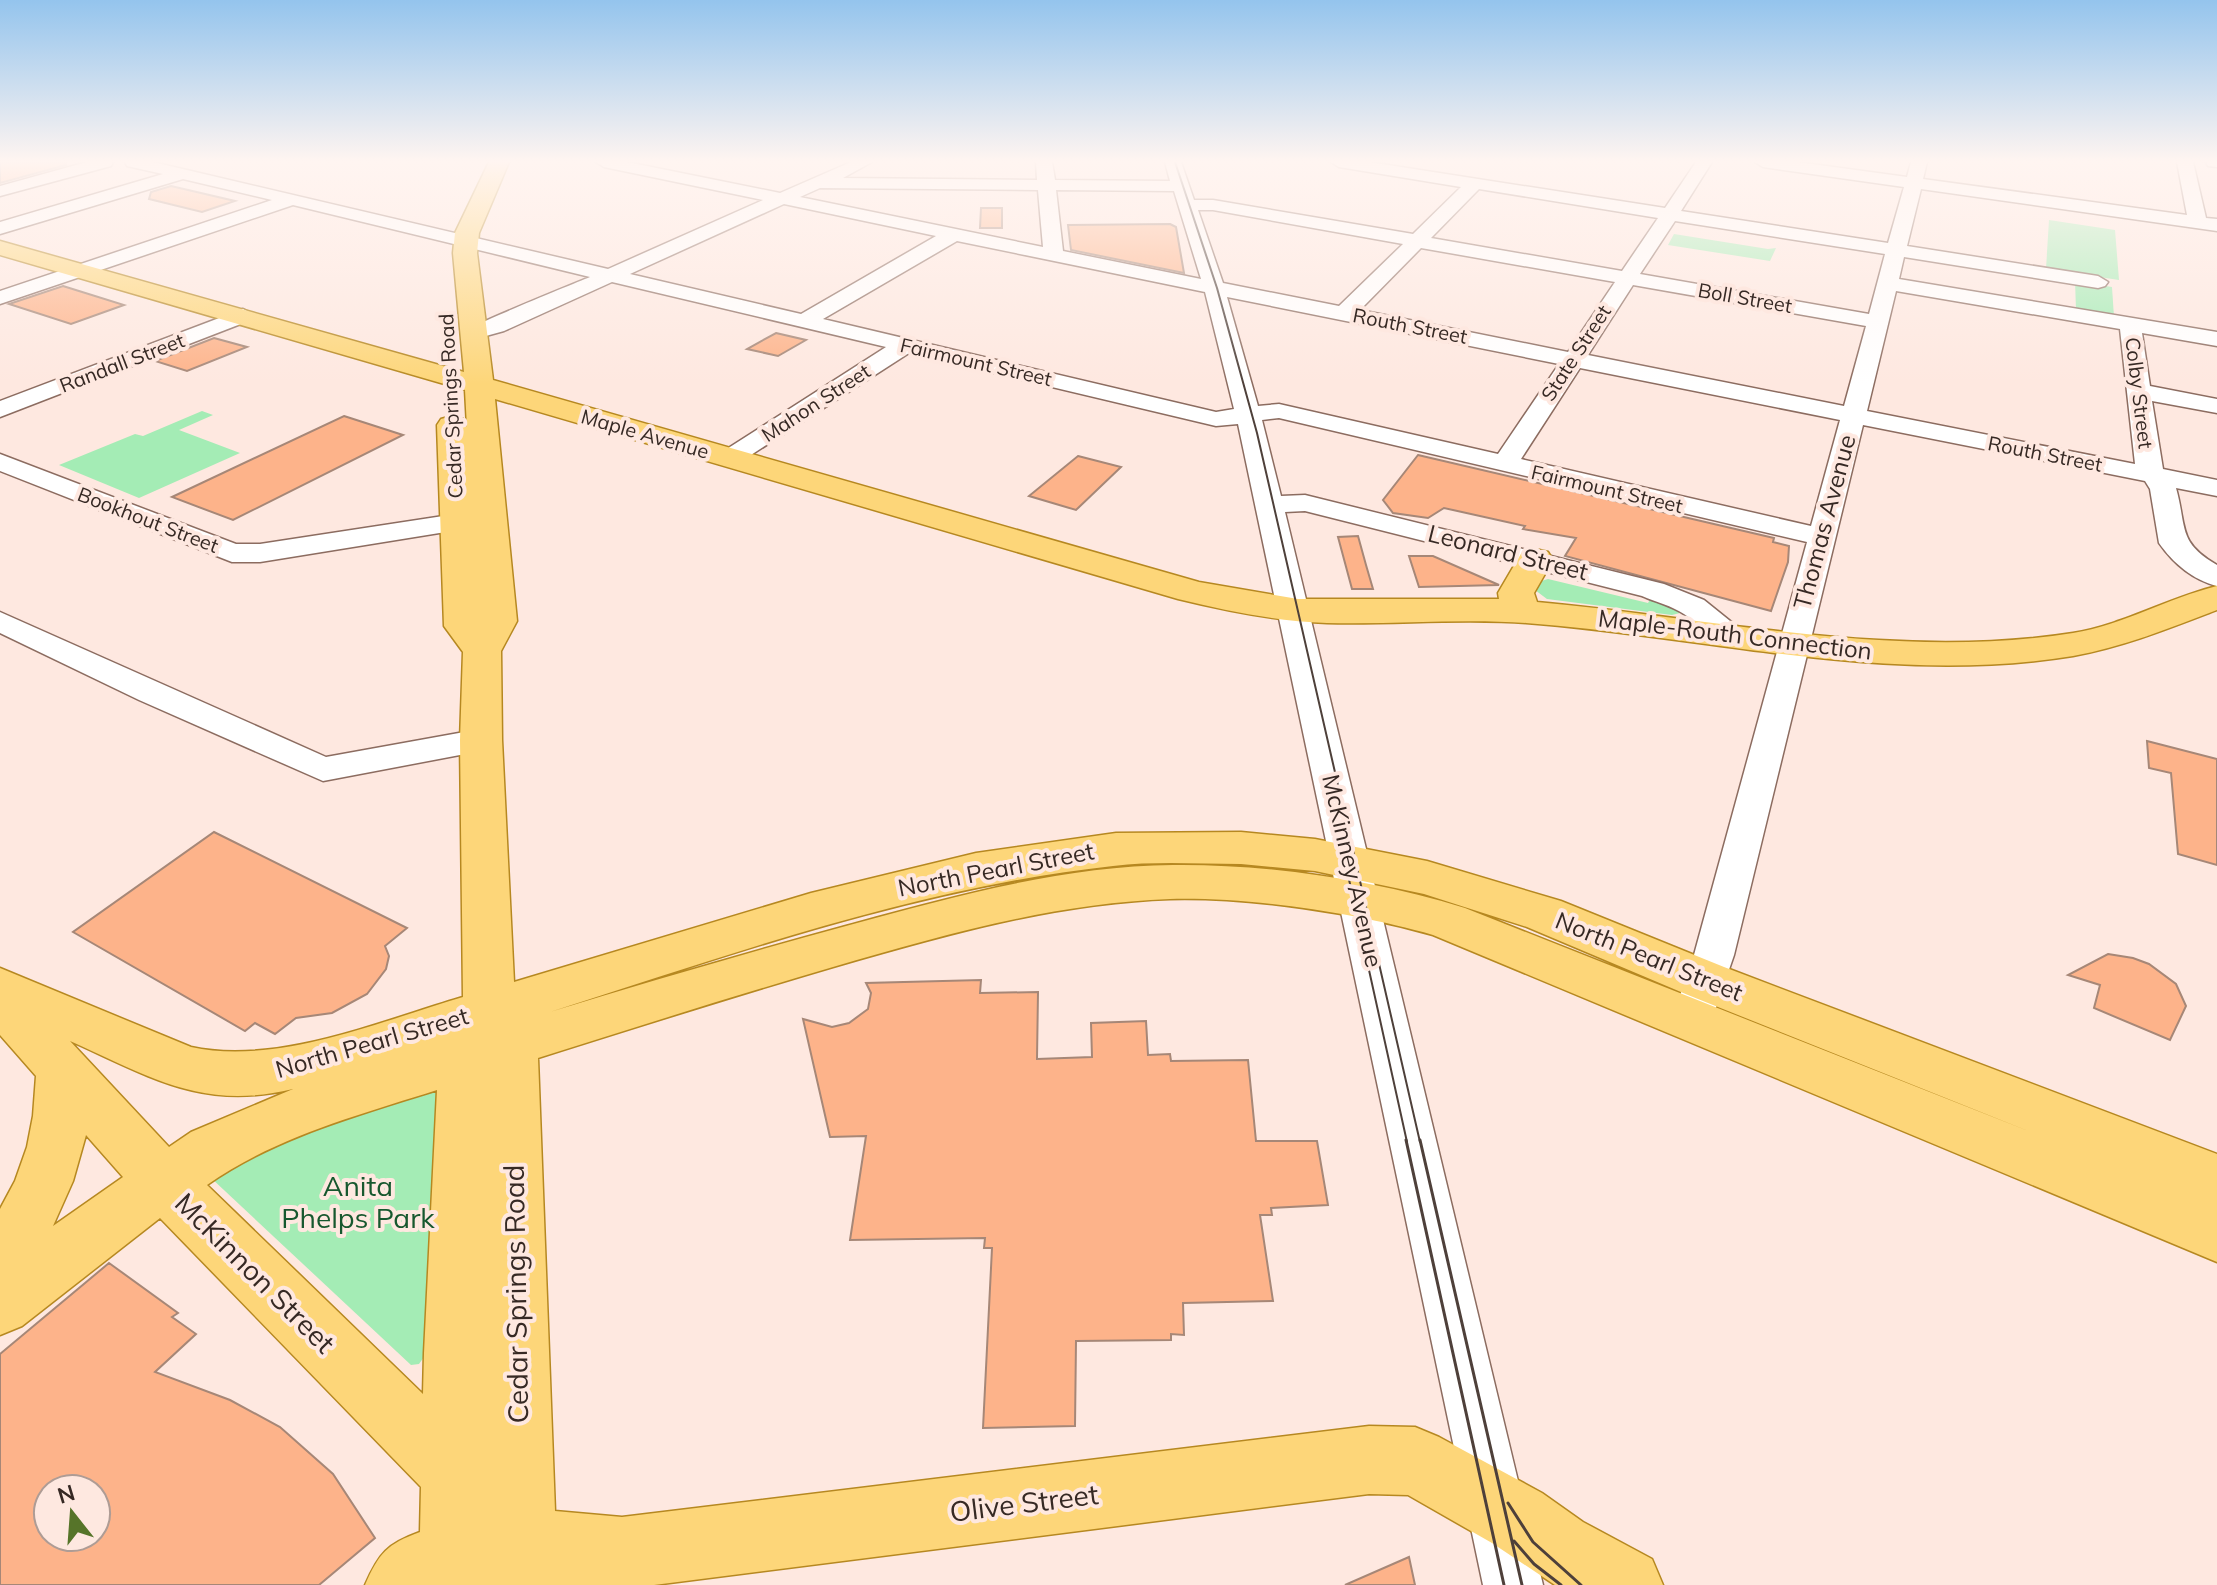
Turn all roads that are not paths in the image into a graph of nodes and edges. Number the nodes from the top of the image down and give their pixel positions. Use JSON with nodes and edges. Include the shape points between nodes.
{"nodes":[{"id":1,"x":184,"y":236,"type":"edge"},
{"id":2,"x":443,"y":236,"type":"edge"},
{"id":3,"x":457,"y":236,"type":"edge"},
{"id":4,"x":462,"y":236,"type":"edge"},
{"id":5,"x":697,"y":236,"type":"edge"},
{"id":6,"x":951,"y":236,"type":"edge"},
{"id":7,"x":963,"y":236,"type":"edge"},
{"id":8,"x":1052,"y":236,"type":"edge"},
{"id":9,"x":1197,"y":236,"type":"edge"},
{"id":10,"x":1393,"y":236,"type":"edge"},
{"id":11,"x":1421,"y":236,"type":"edge"},
{"id":12,"x":1654,"y":236,"type":"edge"},
{"id":13,"x":1808,"y":236,"type":"edge"},
{"id":14,"x":1900,"y":236,"type":"edge"},
{"id":15,"x":456,"y":239,"type":"junction"},
{"id":16,"x":1417,"y":240,"type":"junction"},
{"id":17,"x":0,"y":248,"type":"edge"},
{"id":18,"x":1896,"y":250,"type":"junction"},
{"id":19,"x":1054,"y":255,"type":"junction"},
{"id":20,"x":82,"y":270,"type":"junction"},
{"id":21,"x":607,"y":275,"type":"junction"},
{"id":22,"x":1626,"y":277,"type":"junction"},
{"id":23,"x":2098,"y":282,"type":"dead end"},
{"id":24,"x":1887,"y":283,"type":"junction"},
{"id":25,"x":1214,"y":288,"type":"junction"},
{"id":26,"x":446,"y":293,"type":"dead end"},
{"id":27,"x":0,"y":298,"type":"edge"},
{"id":28,"x":1345,"y":313,"type":"junction"},
{"id":29,"x":243,"y":315,"type":"junction"},
{"id":30,"x":803,"y":322,"type":"junction"},
{"id":31,"x":1877,"y":322,"type":"junction"},
{"id":32,"x":2130,"y":324,"type":"junction"},
{"id":33,"x":475,"y":332,"type":"junction"},
{"id":34,"x":2217,"y":339,"type":"edge"},
{"id":35,"x":904,"y":346,"type":"junction"},
{"id":36,"x":1573,"y":358,"type":"junction"},
{"id":37,"x":459,"y":370,"type":"junction"},
{"id":38,"x":2139,"y":391,"type":"junction"},
{"id":39,"x":548,"y":406,"type":"junction"},
{"id":40,"x":2217,"y":406,"type":"edge"},
{"id":41,"x":0,"y":410,"type":"edge"},
{"id":42,"x":1248,"y":415,"type":"junction"},
{"id":43,"x":1853,"y":416,"type":"junction"},
{"id":44,"x":481,"y":418,"type":"junction"},
{"id":45,"x":728,"y":459,"type":"junction"},
{"id":46,"x":0,"y":462,"type":"edge"},
{"id":47,"x":1504,"y":465,"type":"junction"},
{"id":48,"x":2155,"y":477,"type":"junction"},
{"id":49,"x":2217,"y":488,"type":"edge"},
{"id":50,"x":1270,"y":505,"type":"junction"},
{"id":51,"x":472,"y":506,"type":"junction"},
{"id":52,"x":1821,"y":537,"type":"junction"},
{"id":53,"x":1535,"y":560,"type":"junction"},
{"id":54,"x":2217,"y":577,"type":"edge"},
{"id":55,"x":2217,"y":597,"type":"edge"},
{"id":56,"x":1294,"y":609,"type":"junction"},
{"id":57,"x":1521,"y":611,"type":"junction"},
{"id":58,"x":0,"y":621,"type":"edge"},
{"id":59,"x":1734,"y":637,"type":"junction"},
{"id":60,"x":1793,"y":646,"type":"junction"},
{"id":61,"x":481,"y":740,"type":"junction"},
{"id":62,"x":1355,"y":881,"type":"junction"},
{"id":63,"x":0,"y":988,"type":"edge"},
{"id":64,"x":0,"y":1000,"type":"edge"},
{"id":65,"x":1699,"y":1001,"type":"junction"},
{"id":66,"x":488,"y":1037,"type":"junction"},
{"id":67,"x":63,"y":1073,"type":"junction"},
{"id":68,"x":2217,"y":1180,"type":"edge"},
{"id":69,"x":164,"y":1182,"type":"junction"},
{"id":70,"x":2217,"y":1234,"type":"edge"},
{"id":71,"x":0,"y":1260,"type":"edge"},
{"id":72,"x":0,"y":1305,"type":"edge"},
{"id":73,"x":455,"y":1471,"type":"junction"},
{"id":74,"x":1495,"y":1506,"type":"junction"},
{"id":75,"x":462,"y":1570,"type":"edge"},
{"id":76,"x":1513,"y":1585,"type":"edge"},
{"id":77,"x":1626,"y":1585,"type":"edge"}],
"edges":[{"from":1,"to":20,"type":"street"},
{"from":2,"to":15,"type":"street","name":"Fairmount Street"},
{"from":3,"to":15,"type":"main road","name":"Cedar Springs Road"},
{"from":4,"to":15,"type":"main road","name":"Cedar Springs Road"},
{"from":5,"to":21,"type":"street"},
{"from":6,"to":30,"type":"street"},
{"from":7,"to":19,"type":"street","name":"Routh Street"},
{"from":8,"to":19,"type":"street"},
{"from":9,"to":25,"type":"street","name":"McKinney Avenue"},
{"from":10,"to":16,"type":"street","name":"Boll Street"},
{"from":11,"to":16,"type":"street"},
{"from":12,"to":22,"type":"street","name":"State Street"},
{"from":13,"to":18,"type":"street"},
{"from":14,"to":18,"type":"street","name":"Thomas Avenue"},
{"from":15,"to":21,"type":"street","name":"Fairmount Street"},
{"from":15,"to":26,"type":"main road","name":"Cedar Springs Road"},
{"from":15,"to":33,"type":"main road","name":"Cedar Springs Road","via":[[465,253]]},
{"from":16,"to":22,"type":"street","name":"Boll Street"},
{"from":16,"to":28,"type":"street"},
{"from":17,"to":20,"type":"main road","name":"Maple Avenue"},
{"from":18,"to":23,"type":"street"},
{"from":18,"to":24,"type":"street","name":"Thomas Avenue"},
{"from":19,"to":25,"type":"street","name":"Routh Street"},
{"from":20,"to":27,"type":"street"},
{"from":20,"to":29,"type":"main road","name":"Maple Avenue"},
{"from":21,"to":30,"type":"street","name":"Fairmount Street"},
{"from":21,"to":33,"type":"street"},
{"from":22,"to":31,"type":"street","name":"Boll Street"},
{"from":22,"to":36,"type":"street","name":"State Street"},
{"from":24,"to":31,"type":"street","name":"Thomas Avenue"},
{"from":24,"to":32,"type":"street"},
{"from":25,"to":28,"type":"street","name":"Routh Street"},
{"from":25,"to":42,"type":"street","name":"McKinney Avenue"},
{"from":28,"to":36,"type":"street","name":"Routh Street"},
{"from":29,"to":37,"type":"main road","name":"Maple Avenue"},
{"from":29,"to":41,"type":"street","name":"Randall Street"},
{"from":30,"to":35,"type":"street","name":"Fairmount Street"},
{"from":31,"to":43,"type":"street","name":"Thomas Avenue"},
{"from":32,"to":34,"type":"street"},
{"from":32,"to":38,"type":"street","name":"Colby Street"},
{"from":33,"to":37,"type":"main road","name":"Cedar Springs Road"},
{"from":35,"to":42,"type":"street","name":"Fairmount Street","via":[[1216,419]]},
{"from":35,"to":45,"type":"street","name":"Mahon Street"},
{"from":36,"to":43,"type":"street","name":"Routh Street"},
{"from":36,"to":47,"type":"street","name":"State Street"},
{"from":37,"to":39,"type":"main road","name":"Maple Avenue"},
{"from":37,"to":44,"type":"main road","name":"Cedar Springs Road"},
{"from":37,"to":51,"type":"main road","name":"Cedar Springs Road"},
{"from":38,"to":40,"type":"street"},
{"from":38,"to":48,"type":"street","name":"Colby Street","via":[[2148,466]]},
{"from":39,"to":44,"type":"main road","via":[[513,407]]},
{"from":39,"to":45,"type":"main road","name":"Maple Avenue"},
{"from":42,"to":47,"type":"street","name":"Fairmount Street","via":[[1279,411]]},
{"from":42,"to":50,"type":"street","name":"McKinney Avenue"},
{"from":43,"to":48,"type":"street","name":"Routh Street"},
{"from":43,"to":52,"type":"street","name":"Thomas Avenue"},
{"from":44,"to":51,"type":"main road","name":"Cedar Springs Road"},
{"from":45,"to":56,"type":"main road","name":"Maple Avenue","via":[[1191,591]]},
{"from":46,"to":51,"type":"street","name":"Bookhout Street","via":[[232,553],[260,553]]},
{"from":47,"to":52,"type":"street","name":"Fairmount Street"},
{"from":48,"to":49,"type":"street","name":"Routh Street"},
{"from":48,"to":54,"type":"street","name":"Colby Street","via":[[2163,489],[2173,543],[2191,562]]},
{"from":50,"to":53,"type":"street","name":"Leonard Street","via":[[1305,503]]},
{"from":50,"to":56,"type":"street","name":"McKinney Avenue"},
{"from":51,"to":61,"type":"main road","name":"Cedar Springs Road","via":[[498,621],[482,651]]},
{"from":52,"to":60,"type":"street","name":"Thomas Avenue"},
{"from":53,"to":57,"type":"main road","via":[[1516,593]]},
{"from":53,"to":59,"type":"street","name":"Leonard Street","via":[[1673,596]]},
{"from":55,"to":60,"type":"main road","name":"Maple-Routh Connection","via":[[2132,629],[2043,648],[1914,654]]},
{"from":56,"to":57,"type":"main road","name":"Maple-Routh Connection"},
{"from":56,"to":62,"type":"street","name":"McKinney Avenue"},
{"from":57,"to":59,"type":"main road","name":"Maple-Routh Connection"},
{"from":58,"to":61,"type":"street","via":[[323,769]]},
{"from":59,"to":60,"type":"main road","name":"Maple-Routh Connection"},
{"from":60,"to":65,"type":"street","name":"Thomas Avenue"},
{"from":61,"to":66,"type":"main road","name":"Cedar Springs Road"},
{"from":62,"to":65,"type":"main road","name":"North Pearl Street","via":[[1398,907]]},
{"from":62,"to":66,"type":"main road","name":"North Pearl Street","via":[[1241,848],[1116,849],[1022,861],[839,903]]},
{"from":62,"to":74,"type":"street","name":"McKinney Avenue"},
{"from":63,"to":66,"type":"main road","name":"North Pearl Street","via":[[183,1067],[239,1076]]},
{"from":64,"to":67,"type":"main road","name":"McKinnon Street"},
{"from":65,"to":68,"type":"main road","name":"North Pearl Street"},
{"from":65,"to":70,"type":"main road","name":"North Pearl Street"},
{"from":66,"to":69,"type":"main road","name":"North Pearl Street","via":[[274,1121],[211,1150]]},
{"from":66,"to":73,"type":"main road","name":"Cedar Springs Road"},
{"from":66,"to":75,"type":"main road","name":"Cedar Springs Road"},
{"from":67,"to":69,"type":"main road","name":"McKinnon Street"},
{"from":67,"to":71,"type":"main road","via":[[60,1128],[52,1155],[29,1214]]},
{"from":69,"to":72,"type":"main road","name":"North Pearl Street"},
{"from":69,"to":73,"type":"main road","name":"McKinnon Street"},
{"from":73,"to":75,"type":"main road","name":"Cedar Springs Road"},
{"from":73,"to":75,"type":"main road","name":"McKinnon Street"},
{"from":74,"to":75,"type":"main road","name":"Olive Street","via":[[1415,1461],[1369,1460],[622,1553],[555,1547]]},
{"from":74,"to":76,"type":"street","name":"McKinney Avenue"},
{"from":74,"to":77,"type":"main road","name":"Olive Street"}]}
